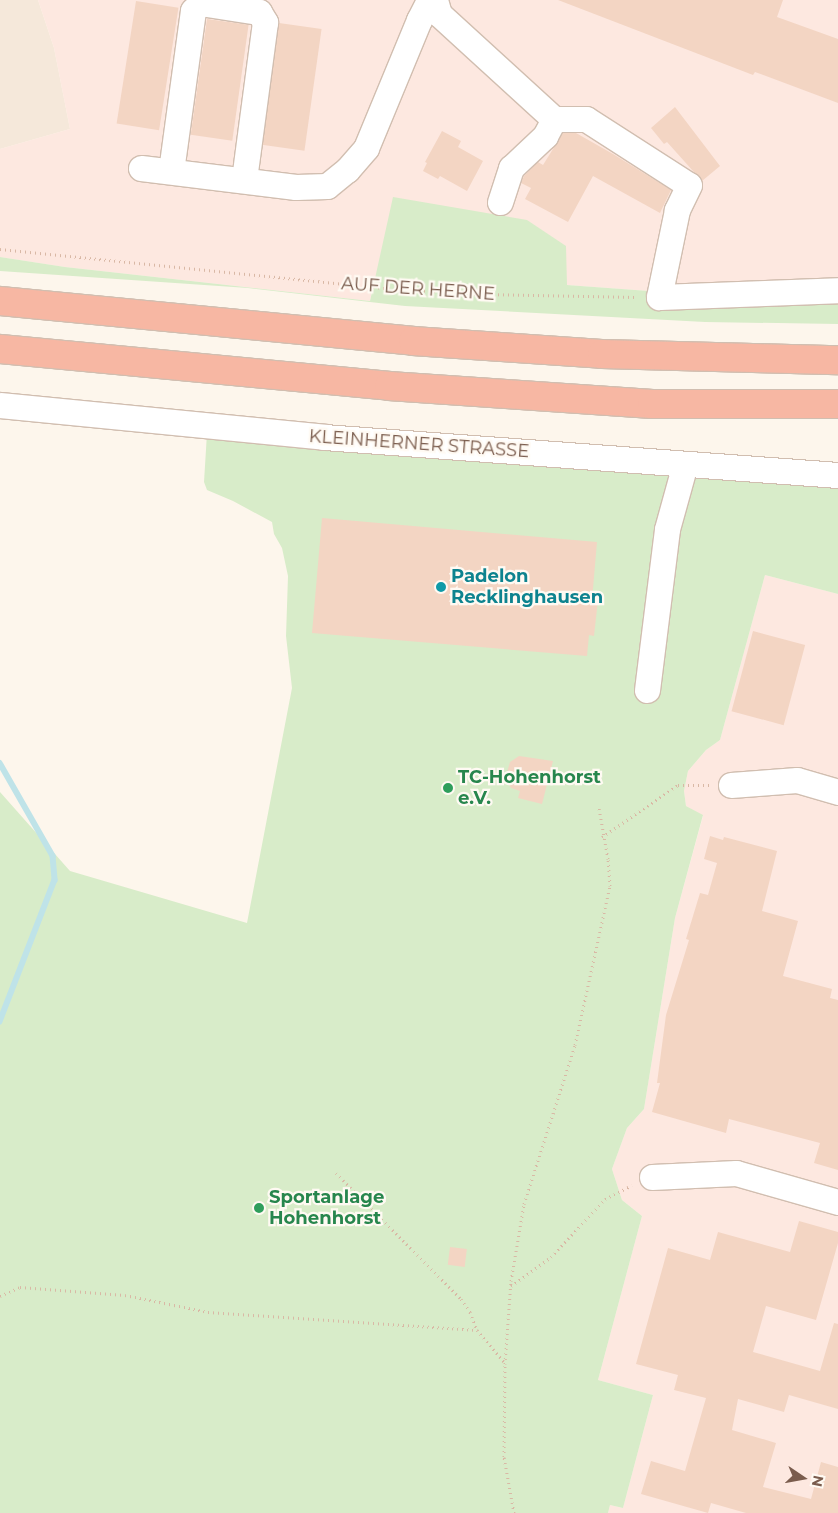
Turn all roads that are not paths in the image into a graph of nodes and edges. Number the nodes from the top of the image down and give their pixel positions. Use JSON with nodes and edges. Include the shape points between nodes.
{"nodes":[{"id":1,"x":429,"y":0,"type":"edge"},
{"id":2,"x":435,"y":0,"type":"edge"},
{"id":3,"x":554,"y":119,"type":"junction"},
{"id":4,"x":141,"y":168,"type":"dead end"},
{"id":5,"x":170,"y":171,"type":"junction"},
{"id":6,"x":244,"y":180,"type":"junction"},
{"id":7,"x":500,"y":202,"type":"dead end"},
{"id":8,"x":838,"y":290,"type":"edge"},
{"id":9,"x":0,"y":301,"type":"edge"},
{"id":10,"x":0,"y":349,"type":"edge"},
{"id":11,"x":838,"y":360,"type":"edge"},
{"id":12,"x":838,"y":404,"type":"edge"},
{"id":13,"x":0,"y":405,"type":"edge"},
{"id":14,"x":685,"y":464,"type":"junction"},
{"id":15,"x":838,"y":474,"type":"edge"},
{"id":16,"x":648,"y":690,"type":"dead end"},
{"id":17,"x":732,"y":785,"type":"road end"},
{"id":18,"x":838,"y":792,"type":"edge"},
{"id":19,"x":652,"y":1177,"type":"road end"},
{"id":20,"x":838,"y":1202,"type":"edge"}],
"edges":[{"from":1,"to":6,"type":"street","via":[[366,148],[347,170],[328,186]]},
{"from":2,"to":3,"type":"street","via":[[438,14]]},
{"from":3,"to":7,"type":"street","via":[[545,136],[511,168]]},
{"from":3,"to":8,"type":"street","via":[[586,119],[690,185],[678,210],[659,297]]},
{"from":4,"to":5,"type":"street"},
{"from":5,"to":6,"type":"street"},
{"from":5,"to":6,"type":"street","via":[[193,11],[200,3],[259,12],[265,22]]},
{"from":9,"to":11,"type":"highway","via":[[395,339],[602,354]]},
{"from":10,"to":12,"type":"highway","via":[[389,386],[633,402]]},
{"from":13,"to":14,"type":"street","name":"KLEINHERNER STRASSE","via":[[324,437]]},
{"from":14,"to":15,"type":"street","name":"KLEINHERNER STRASSE"},
{"from":14,"to":16,"type":"street","via":[[667,529]]},
{"from":17,"to":18,"type":"street","via":[[797,780]]},
{"from":19,"to":20,"type":"street","via":[[736,1173]]}]}
